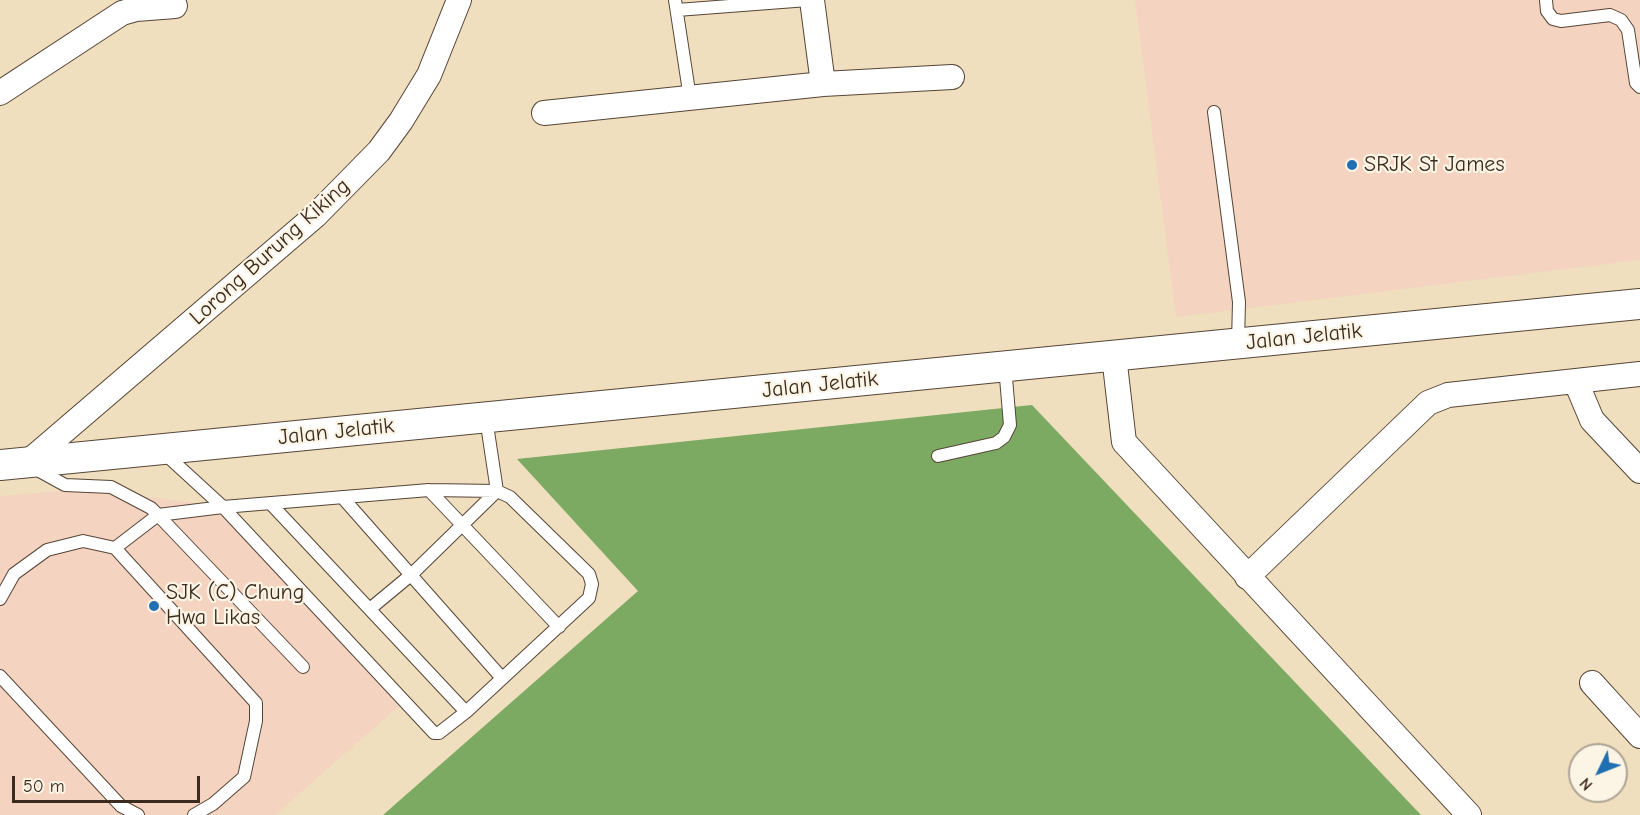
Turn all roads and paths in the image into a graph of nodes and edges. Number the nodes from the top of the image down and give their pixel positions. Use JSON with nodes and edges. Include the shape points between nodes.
{"nodes":[{"id":1,"x":459,"y":0,"type":"edge"},
{"id":2,"x":810,"y":0,"type":"edge"},
{"id":3,"x":1546,"y":0,"type":"edge"},
{"id":4,"x":676,"y":5,"type":"edge"},
{"id":5,"x":175,"y":6,"type":"dead end"},
{"id":6,"x":952,"y":77,"type":"dead end"},
{"id":7,"x":822,"y":84,"type":"junction"},
{"id":8,"x":1640,"y":87,"type":"edge"},
{"id":9,"x":0,"y":93,"type":"edge"},
{"id":10,"x":690,"y":98,"type":"junction"},
{"id":11,"x":1214,"y":112,"type":"dead end"},
{"id":12,"x":544,"y":113,"type":"dead end"},
{"id":13,"x":1640,"y":304,"type":"edge"},
{"id":14,"x":1238,"y":343,"type":"junction"},
{"id":15,"x":1114,"y":356,"type":"junction"},
{"id":16,"x":1005,"y":366,"type":"junction"},
{"id":17,"x":1640,"y":374,"type":"edge"},
{"id":18,"x":1576,"y":382,"type":"junction"},
{"id":19,"x":486,"y":417,"type":"junction"},
{"id":20,"x":160,"y":449,"type":"junction"},
{"id":21,"x":939,"y":456,"type":"dead end"},
{"id":22,"x":18,"y":463,"type":"edge"},
{"id":23,"x":1640,"y":471,"type":"edge"},
{"id":24,"x":429,"y":490,"type":"junction"},
{"id":25,"x":497,"y":492,"type":"junction"},
{"id":26,"x":342,"y":497,"type":"junction"},
{"id":27,"x":270,"y":503,"type":"junction"},
{"id":28,"x":222,"y":507,"type":"junction"},
{"id":29,"x":158,"y":515,"type":"junction"},
{"id":30,"x":464,"y":525,"type":"junction"},
{"id":31,"x":116,"y":548,"type":"junction"},
{"id":32,"x":412,"y":574,"type":"junction"},
{"id":33,"x":1247,"y":577,"type":"junction"},
{"id":34,"x":0,"y":598,"type":"edge"},
{"id":35,"x":371,"y":608,"type":"junction"},
{"id":36,"x":559,"y":627,"type":"junction"},
{"id":37,"x":303,"y":667,"type":"dead end"},
{"id":38,"x":0,"y":676,"type":"edge"},
{"id":39,"x":501,"y":676,"type":"junction"},
{"id":40,"x":1592,"y":683,"type":"dead end"},
{"id":41,"x":466,"y":712,"type":"junction"},
{"id":42,"x":1640,"y":736,"type":"edge"},
{"id":43,"x":138,"y":815,"type":"edge"},
{"id":44,"x":194,"y":815,"type":"edge"},
{"id":45,"x":1469,"y":815,"type":"edge"}],
"edges":[{"from":1,"to":22,"type":"street","name":"Lorong Burung Kiking","via":[[429,75],[379,151],[315,216]]},
{"from":2,"to":4,"type":"lane"},
{"from":2,"to":7,"type":"street"},
{"from":3,"to":8,"type":"lane","via":[[1553,19],[1610,15],[1622,20],[1628,30],[1636,83]]},
{"from":4,"to":10,"type":"lane"},
{"from":5,"to":9,"type":"street","via":[[122,13]]},
{"from":6,"to":7,"type":"street"},
{"from":7,"to":10,"type":"street"},
{"from":10,"to":12,"type":"street"},
{"from":11,"to":14,"type":"lane","via":[[1239,302]]},
{"from":13,"to":14,"type":"street","name":"Jalan Jelatik"},
{"from":14,"to":15,"type":"street","name":"Jalan Jelatik"},
{"from":15,"to":16,"type":"street","name":"Jalan Jelatik"},
{"from":15,"to":33,"type":"street","via":[[1124,442]]},
{"from":16,"to":19,"type":"street","name":"Jalan Jelatik"},
{"from":16,"to":21,"type":"lane","via":[[1010,425],[1004,437],[996,443]]},
{"from":17,"to":18,"type":"street"},
{"from":18,"to":23,"type":"street","via":[[1592,420]]},
{"from":18,"to":33,"type":"street","via":[[1448,395],[1428,403]]},
{"from":19,"to":20,"type":"street","name":"Jalan Jelatik"},
{"from":19,"to":25,"type":"lane"},
{"from":20,"to":22,"type":"street","name":"Jalan Jelatik"},
{"from":20,"to":28,"type":"lane"},
{"from":22,"to":29,"type":"lane","via":[[65,485],[111,487]]},
{"from":24,"to":25,"type":"lane"},
{"from":24,"to":26,"type":"lane"},
{"from":24,"to":30,"type":"lane"},
{"from":25,"to":30,"type":"lane"},
{"from":25,"to":36,"type":"lane","via":[[510,497],[589,574],[589,598]]},
{"from":26,"to":27,"type":"lane"},
{"from":26,"to":32,"type":"lane"},
{"from":27,"to":28,"type":"lane"},
{"from":27,"to":35,"type":"lane"},
{"from":28,"to":29,"type":"lane"},
{"from":28,"to":41,"type":"lane","via":[[434,733],[440,733]]},
{"from":29,"to":31,"type":"lane"},
{"from":29,"to":37,"type":"lane"},
{"from":30,"to":32,"type":"lane"},
{"from":30,"to":36,"type":"lane"},
{"from":31,"to":34,"type":"lane","via":[[83,541],[47,550],[14,574]]},
{"from":31,"to":44,"type":"lane","via":[[256,703],[244,777]]},
{"from":32,"to":35,"type":"lane"},
{"from":32,"to":39,"type":"lane"},
{"from":33,"to":45,"type":"street"},
{"from":35,"to":41,"type":"lane"},
{"from":36,"to":39,"type":"lane"},
{"from":38,"to":43,"type":"lane","via":[[121,806]]},
{"from":39,"to":41,"type":"lane"},
{"from":40,"to":42,"type":"street"}]}
